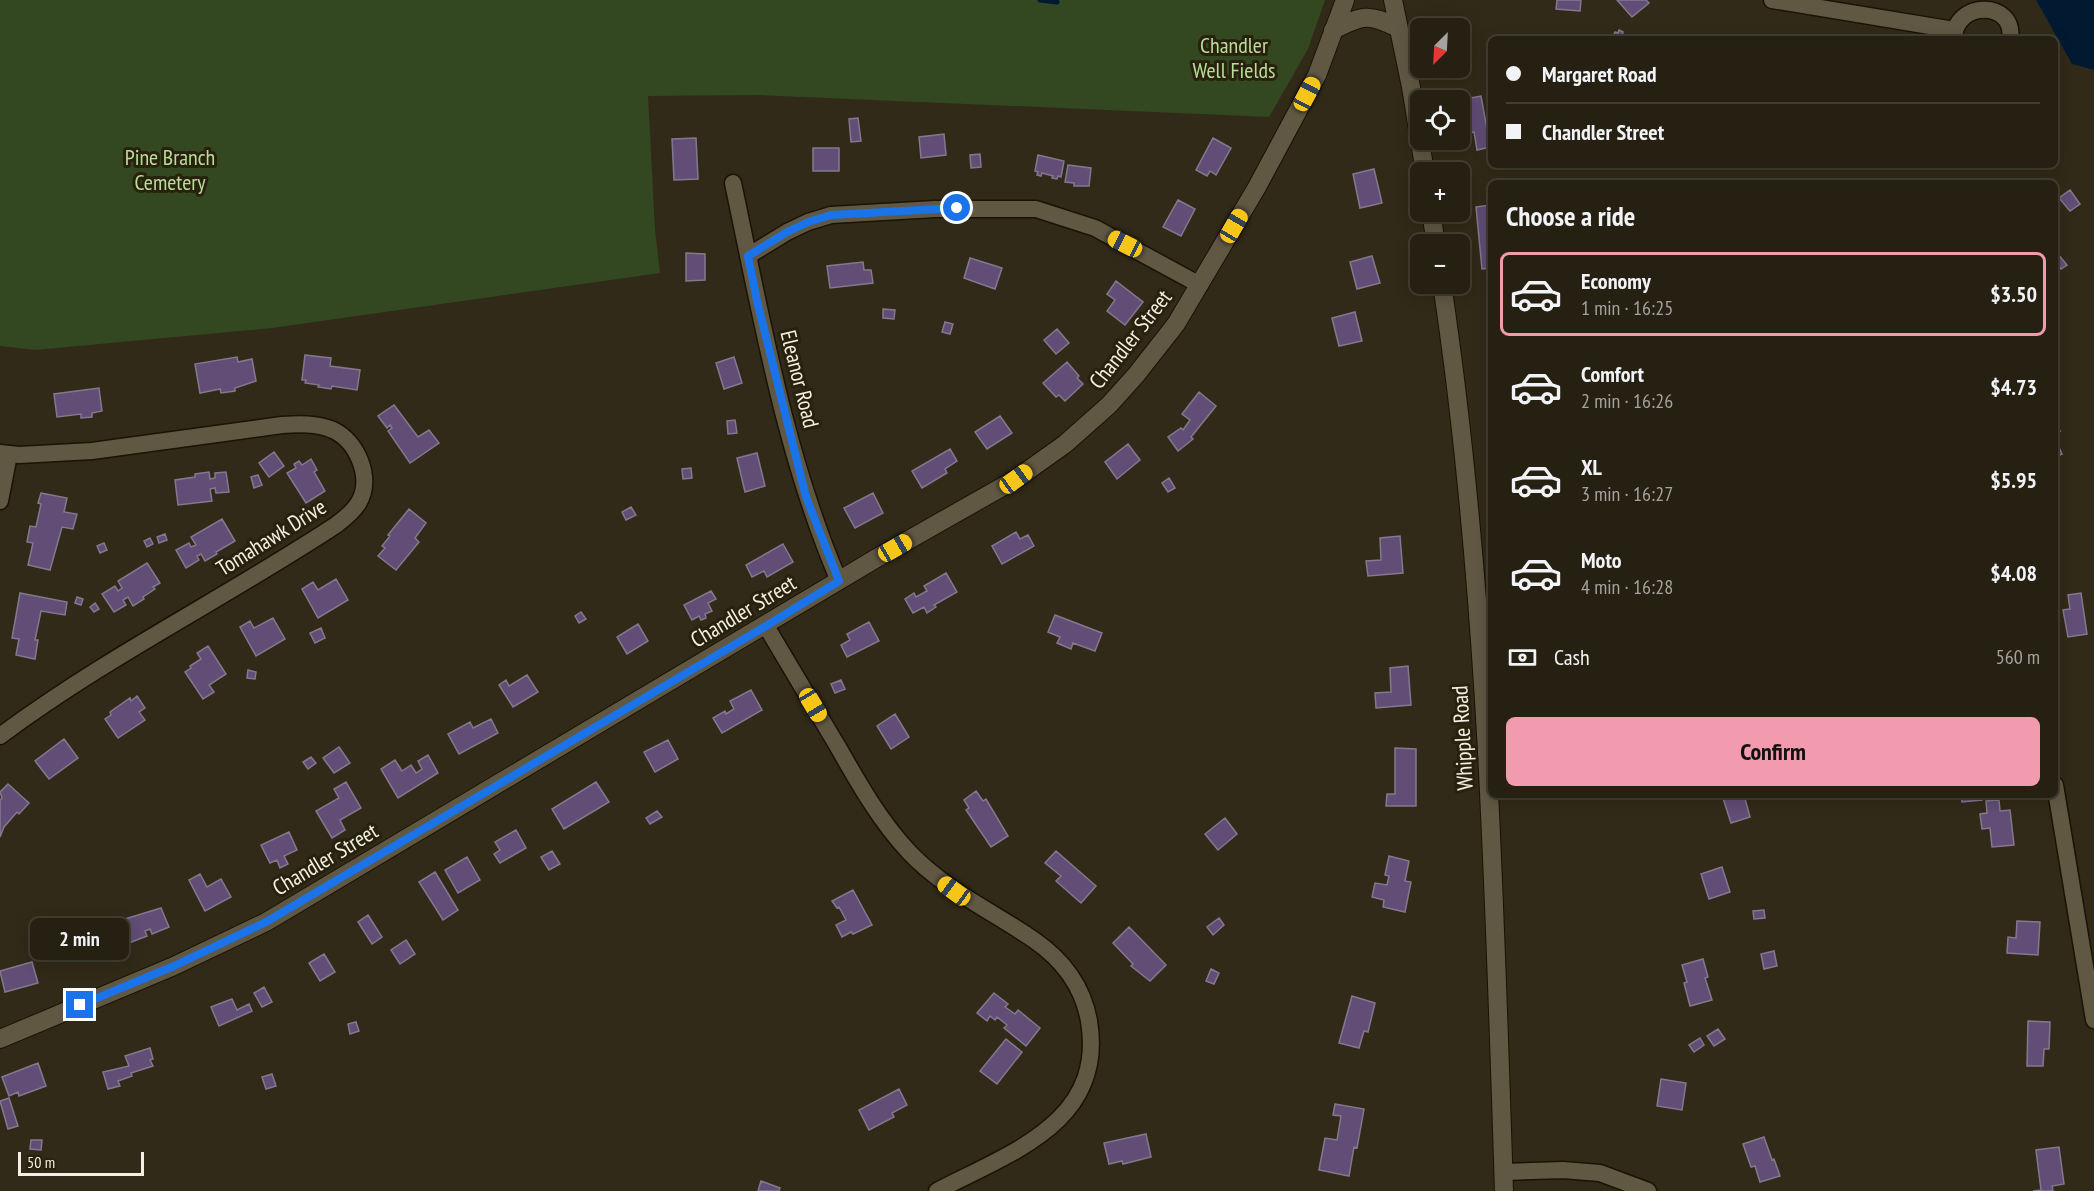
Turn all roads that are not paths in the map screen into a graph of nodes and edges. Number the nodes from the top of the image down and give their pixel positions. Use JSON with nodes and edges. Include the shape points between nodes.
{"nodes":[{"id":1,"x":1345,"y":0,"type":"edge"},
{"id":2,"x":1393,"y":0,"type":"edge"},
{"id":3,"x":1772,"y":0,"type":"edge"},
{"id":4,"x":1398,"y":28,"type":"junction"},
{"id":5,"x":1334,"y":30,"type":"junction"},
{"id":6,"x":1954,"y":34,"type":"edge"},
{"id":7,"x":2010,"y":36,"type":"edge"},
{"id":8,"x":1423,"y":162,"type":"edge"},
{"id":9,"x":733,"y":183,"type":"dead end"},
{"id":10,"x":748,"y":256,"type":"junction"},
{"id":11,"x":1200,"y":285,"type":"junction"},
{"id":12,"x":1444,"y":294,"type":"edge"},
{"id":13,"x":5,"y":454,"type":"edge"},
{"id":14,"x":0,"y":501,"type":"edge"},
{"id":15,"x":839,"y":581,"type":"junction"},
{"id":16,"x":766,"y":626,"type":"junction"},
{"id":17,"x":0,"y":736,"type":"edge"},
{"id":18,"x":1488,"y":786,"type":"edge"},
{"id":19,"x":1489,"y":798,"type":"edge"},
{"id":20,"x":2057,"y":798,"type":"edge"},
{"id":21,"x":2094,"y":1020,"type":"edge"},
{"id":22,"x":0,"y":1039,"type":"edge"},
{"id":23,"x":1503,"y":1172,"type":"junction"},
{"id":24,"x":937,"y":1191,"type":"edge"},
{"id":25,"x":1504,"y":1191,"type":"edge"},
{"id":26,"x":1648,"y":1191,"type":"edge"}],
"edges":[{"from":1,"to":5,"type":"main road","name":"Chandler Street"},
{"from":2,"to":4,"type":"main road"},
{"from":3,"to":6,"type":"street"},
{"from":4,"to":5,"type":"main road","via":[[1378,18],[1359,18]]},
{"from":4,"to":8,"type":"main road"},
{"from":5,"to":11,"type":"main road","name":"Chandler Street","via":[[1317,75]]},
{"from":6,"to":7,"type":"street","via":[[1957,21],[1970,8],[1989,6],[2004,16]]},
{"from":9,"to":10,"type":"street","name":"Eleanor Road"},
{"from":10,"to":11,"type":"street","via":[[787,232],[831,215],[1036,209],[1095,228]]},
{"from":10,"to":15,"type":"street","name":"Eleanor Road","via":[[806,497]]},
{"from":11,"to":15,"type":"main road","name":"Chandler Street","via":[[1176,324],[1136,375],[1065,444],[1016,479]]},
{"from":12,"to":18,"type":"main road","name":"Whipple Road","via":[[1477,581]]},
{"from":13,"to":14,"type":"street"},
{"from":13,"to":17,"type":"street","name":"Tomahawk Drive","via":[[92,451],[309,424],[343,436],[358,457],[365,483],[359,503],[336,525],[124,652]]},
{"from":15,"to":16,"type":"main road","name":"Chandler Street"},
{"from":16,"to":22,"type":"main road","name":"Chandler Street","via":[[266,922],[174,966]]},
{"from":16,"to":24,"type":"street","via":[[871,804],[900,842],[939,879],[1047,951],[1065,967],[1086,1006],[1089,1066],[1064,1115],[1037,1138]]},
{"from":19,"to":23,"type":"main road","name":"Whipple Road"},
{"from":20,"to":21,"type":"street"},
{"from":23,"to":25,"type":"main road","name":"Whipple Road"},
{"from":23,"to":26,"type":"street","via":[[1600,1173]]}]}
